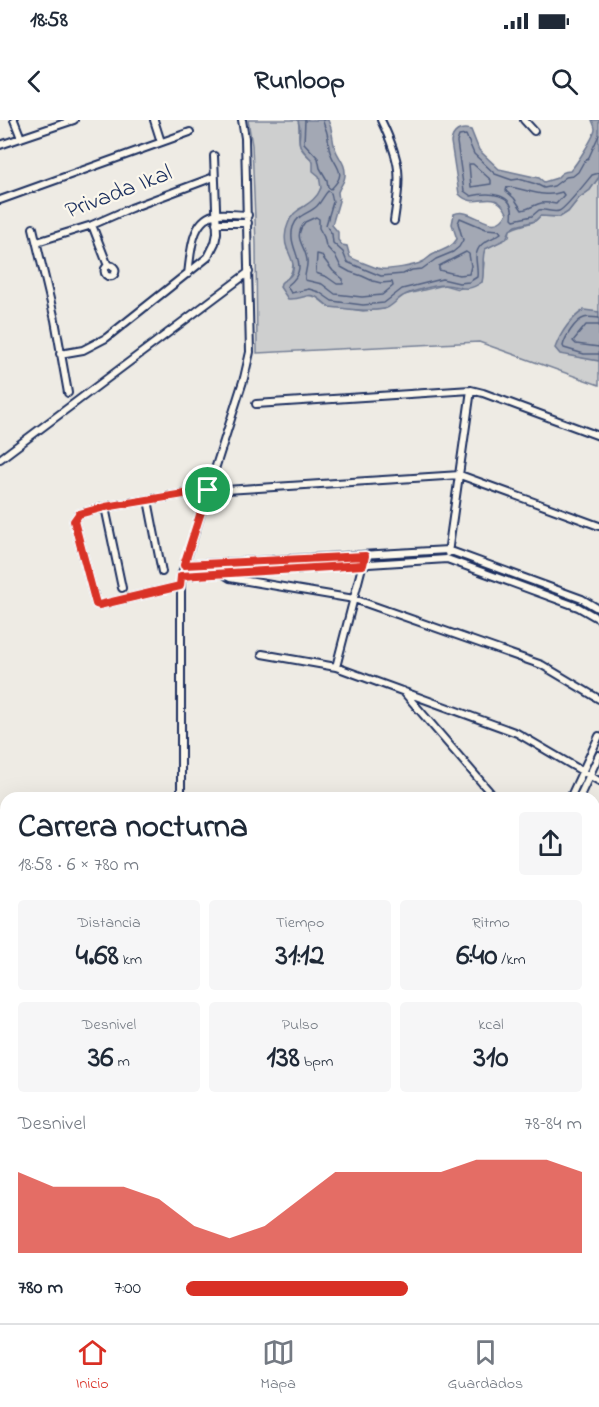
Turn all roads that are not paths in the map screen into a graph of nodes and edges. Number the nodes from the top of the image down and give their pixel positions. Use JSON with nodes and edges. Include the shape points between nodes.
{"nodes":[{"id":1,"x":14,"y":120,"type":"edge"},
{"id":2,"x":154,"y":120,"type":"edge"},
{"id":3,"x":242,"y":120,"type":"edge"},
{"id":4,"x":381,"y":120,"type":"edge"},
{"id":5,"x":524,"y":120,"type":"edge"},
{"id":6,"x":70,"y":121,"type":"edge"},
{"id":7,"x":534,"y":131,"type":"dead end"},
{"id":8,"x":189,"y":132,"type":"dead end"},
{"id":9,"x":21,"y":138,"type":"junction"},
{"id":10,"x":161,"y":142,"type":"junction"},
{"id":11,"x":0,"y":145,"type":"edge"},
{"id":12,"x":214,"y":156,"type":"dead end"},
{"id":13,"x":214,"y":177,"type":"junction"},
{"id":14,"x":0,"y":200,"type":"edge"},
{"id":15,"x":216,"y":214,"type":"junction"},
{"id":16,"x":248,"y":215,"type":"junction"},
{"id":17,"x":394,"y":221,"type":"dead end"},
{"id":18,"x":216,"y":223,"type":"junction"},
{"id":19,"x":248,"y":223,"type":"junction"},
{"id":20,"x":92,"y":225,"type":"junction"},
{"id":21,"x":33,"y":228,"type":"dead end"},
{"id":22,"x":37,"y":242,"type":"junction"},
{"id":23,"x":108,"y":266,"type":"dead end"},
{"id":24,"x":249,"y":272,"type":"junction"},
{"id":25,"x":188,"y":274,"type":"junction"},
{"id":26,"x":60,"y":354,"type":"junction"},
{"id":27,"x":471,"y":390,"type":"junction"},
{"id":28,"x":69,"y":393,"type":"dead end"},
{"id":29,"x":256,"y":404,"type":"dead end"},
{"id":30,"x":599,"y":436,"type":"edge"},
{"id":31,"x":0,"y":459,"type":"edge"},
{"id":32,"x":460,"y":475,"type":"junction"},
{"id":33,"x":208,"y":490,"type":"junction"},
{"id":34,"x":226,"y":490,"type":"dead end"},
{"id":35,"x":148,"y":500,"type":"junction"},
{"id":36,"x":105,"y":507,"type":"junction"},
{"id":37,"x":599,"y":526,"type":"edge"},
{"id":38,"x":448,"y":550,"type":"junction"},
{"id":39,"x":365,"y":556,"type":"junction"},
{"id":40,"x":447,"y":559,"type":"junction"},
{"id":41,"x":222,"y":564,"type":"junction"},
{"id":42,"x":184,"y":565,"type":"junction"},
{"id":43,"x":363,"y":565,"type":"junction"},
{"id":44,"x":162,"y":572,"type":"dead end"},
{"id":45,"x":249,"y":572,"type":"junction"},
{"id":46,"x":222,"y":574,"type":"junction"},
{"id":47,"x":181,"y":576,"type":"junction"},
{"id":48,"x":249,"y":582,"type":"junction"},
{"id":49,"x":180,"y":586,"type":"junction"},
{"id":50,"x":122,"y":588,"type":"dead end"},
{"id":51,"x":354,"y":599,"type":"junction"},
{"id":52,"x":599,"y":609,"type":"edge"},
{"id":53,"x":599,"y":619,"type":"edge"},
{"id":54,"x":262,"y":654,"type":"dead end"},
{"id":55,"x":336,"y":667,"type":"junction"},
{"id":56,"x":402,"y":691,"type":"junction"},
{"id":57,"x":599,"y":699,"type":"edge"},
{"id":58,"x":599,"y":736,"type":"edge"},
{"id":59,"x":599,"y":755,"type":"edge"},
{"id":60,"x":583,"y":772,"type":"junction"},
{"id":61,"x":589,"y":776,"type":"junction"},
{"id":62,"x":599,"y":781,"type":"edge"},
{"id":63,"x":181,"y":792,"type":"edge"},
{"id":64,"x":490,"y":792,"type":"edge"},
{"id":65,"x":573,"y":792,"type":"edge"},
{"id":66,"x":582,"y":792,"type":"edge"}],
"edges":[{"from":1,"to":9,"type":"street"},
{"from":2,"to":10,"type":"street"},
{"from":3,"to":16,"type":"street"},
{"from":4,"to":17,"type":"street","via":[[399,162]]},
{"from":5,"to":7,"type":"street"},
{"from":6,"to":9,"type":"street"},
{"from":8,"to":10,"type":"street"},
{"from":9,"to":11,"type":"street"},
{"from":10,"to":14,"type":"street"},
{"from":12,"to":13,"type":"street"},
{"from":13,"to":15,"type":"street"},
{"from":13,"to":20,"type":"street","name":"Privada Ikal"},
{"from":15,"to":16,"type":"street"},
{"from":15,"to":18,"type":"street"},
{"from":15,"to":25,"type":"street","via":[[195,232]]},
{"from":16,"to":19,"type":"street"},
{"from":18,"to":19,"type":"street"},
{"from":18,"to":25,"type":"street","via":[[215,243],[208,258]]},
{"from":19,"to":24,"type":"street"},
{"from":20,"to":22,"type":"street","name":"Privada Ikal"},
{"from":20,"to":23,"type":"street"},
{"from":21,"to":22,"type":"street"},
{"from":22,"to":26,"type":"street"},
{"from":24,"to":31,"type":"street"},
{"from":24,"to":33,"type":"street","via":[[248,365]]},
{"from":25,"to":26,"type":"street","via":[[101,341],[83,350]]},
{"from":26,"to":28,"type":"street"},
{"from":27,"to":29,"type":"street"},
{"from":27,"to":30,"type":"street"},
{"from":27,"to":32,"type":"street"},
{"from":32,"to":34,"type":"street"},
{"from":32,"to":37,"type":"street"},
{"from":32,"to":38,"type":"street"},
{"from":33,"to":35,"type":"street"},
{"from":33,"to":42,"type":"street"},
{"from":35,"to":36,"type":"street"},
{"from":35,"to":44,"type":"street"},
{"from":36,"to":49,"type":"street","via":[[79,514],[74,521],[96,604]]},
{"from":36,"to":50,"type":"street"},
{"from":38,"to":39,"type":"street"},
{"from":38,"to":40,"type":"street"},
{"from":38,"to":52,"type":"street","via":[[582,599]]},
{"from":39,"to":41,"type":"street"},
{"from":39,"to":43,"type":"street"},
{"from":40,"to":43,"type":"street"},
{"from":40,"to":53,"type":"street","via":[[578,607]]},
{"from":41,"to":42,"type":"street"},
{"from":41,"to":46,"type":"street"},
{"from":42,"to":47,"type":"street"},
{"from":43,"to":45,"type":"street"},
{"from":43,"to":51,"type":"street"},
{"from":45,"to":46,"type":"street"},
{"from":45,"to":48,"type":"street"},
{"from":46,"to":47,"type":"street"},
{"from":46,"to":48,"type":"street"},
{"from":47,"to":49,"type":"street"},
{"from":48,"to":51,"type":"street"},
{"from":49,"to":63,"type":"street"},
{"from":51,"to":55,"type":"street"},
{"from":51,"to":57,"type":"street","via":[[542,665]]},
{"from":54,"to":55,"type":"street"},
{"from":55,"to":56,"type":"street"},
{"from":56,"to":60,"type":"street","via":[[517,733]]},
{"from":56,"to":64,"type":"street"},
{"from":58,"to":60,"type":"street"},
{"from":59,"to":61,"type":"street"},
{"from":60,"to":61,"type":"street"},
{"from":60,"to":65,"type":"street"},
{"from":61,"to":62,"type":"street"},
{"from":61,"to":66,"type":"street"}]}
